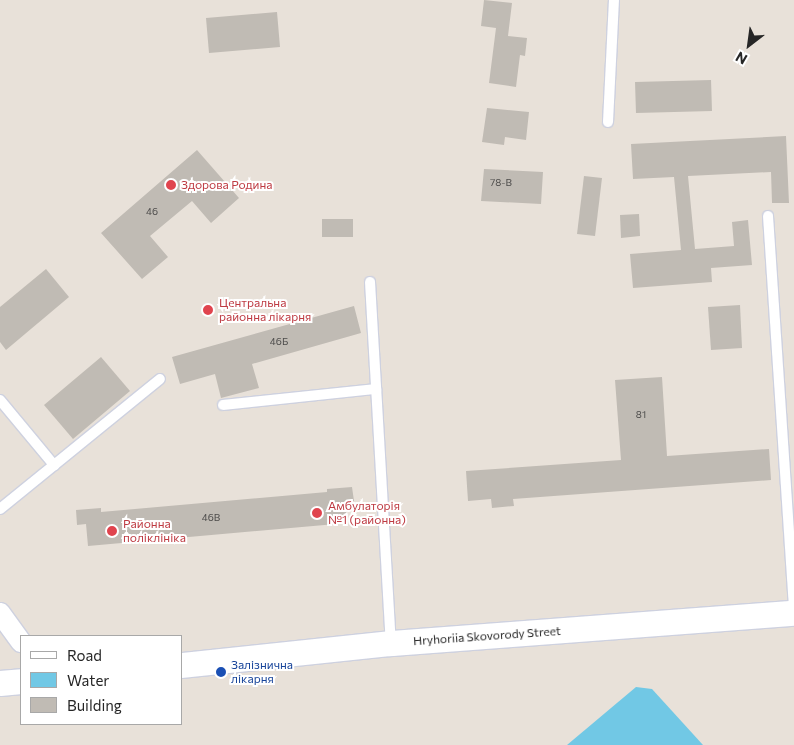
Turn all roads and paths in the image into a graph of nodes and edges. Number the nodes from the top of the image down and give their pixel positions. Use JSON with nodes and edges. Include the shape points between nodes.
{"nodes":[{"id":1,"x":614,"y":0,"type":"edge"},
{"id":2,"x":608,"y":122,"type":"dead end"},
{"id":3,"x":768,"y":216,"type":"dead end"},
{"id":4,"x":370,"y":282,"type":"dead end"},
{"id":5,"x":160,"y":379,"type":"dead end"},
{"id":6,"x":376,"y":389,"type":"junction"},
{"id":7,"x":0,"y":400,"type":"edge"},
{"id":8,"x":223,"y":405,"type":"dead end"},
{"id":9,"x":54,"y":465,"type":"junction"},
{"id":10,"x":0,"y":509,"type":"edge"},
{"id":11,"x":794,"y":612,"type":"edge"},
{"id":12,"x":0,"y":613,"type":"edge"},
{"id":13,"x":20,"y":641,"type":"edge"},
{"id":14,"x":391,"y":643,"type":"junction"},
{"id":15,"x":182,"y":665,"type":"edge"},
{"id":16,"x":20,"y":681,"type":"edge"},
{"id":17,"x":0,"y":683,"type":"edge"}],
"edges":[{"from":1,"to":2,"type":"lane"},
{"from":3,"to":11,"type":"lane"},
{"from":4,"to":6,"type":"lane"},
{"from":5,"to":9,"type":"lane"},
{"from":6,"to":8,"type":"lane"},
{"from":6,"to":14,"type":"lane"},
{"from":7,"to":9,"type":"lane"},
{"from":9,"to":10,"type":"lane"},
{"from":11,"to":14,"type":"street","name":"Hryhoriia Skovorody Street"},
{"from":12,"to":13,"type":"street"},
{"from":14,"to":15,"type":"street","name":"Hryhoriia Skovorody Street"},
{"from":16,"to":17,"type":"street"}]}
